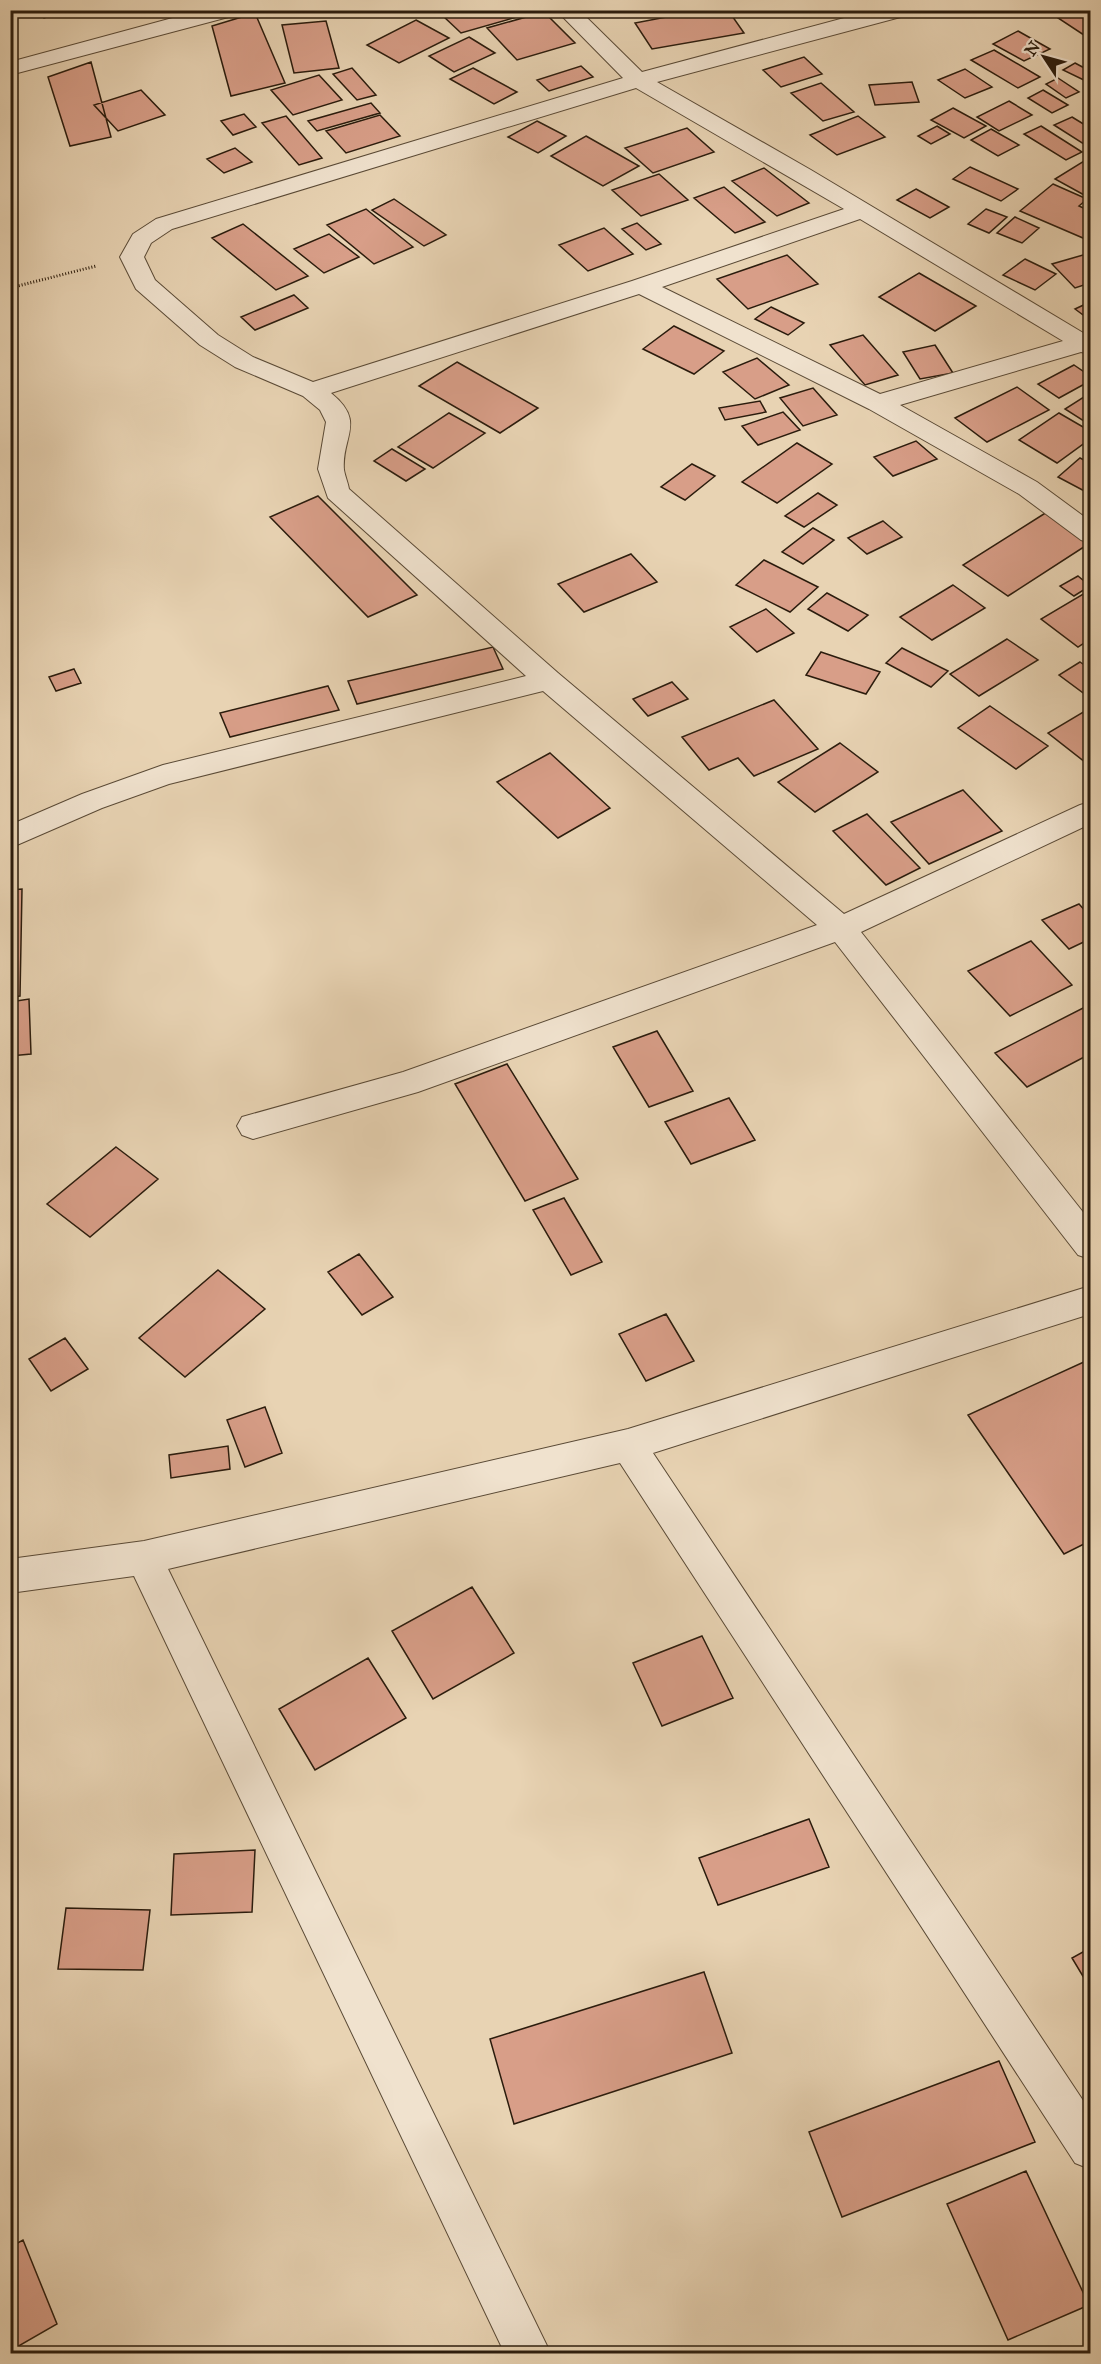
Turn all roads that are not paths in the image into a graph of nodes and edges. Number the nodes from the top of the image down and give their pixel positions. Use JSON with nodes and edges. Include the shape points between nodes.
{"nodes":[{"id":1,"x":228,"y":10,"type":"edge"},
{"id":2,"x":566,"y":10,"type":"edge"},
{"id":3,"x":900,"y":10,"type":"edge"},
{"id":4,"x":10,"y":69,"type":"edge"},
{"id":5,"x":638,"y":80,"type":"junction"},
{"id":6,"x":861,"y":211,"type":"junction"},
{"id":7,"x":641,"y":286,"type":"junction"},
{"id":8,"x":1087,"y":345,"type":"edge"},
{"id":9,"x":312,"y":391,"type":"junction"},
{"id":10,"x":878,"y":403,"type":"junction"},
{"id":11,"x":1090,"y":534,"type":"edge"},
{"id":12,"x":548,"y":680,"type":"junction"},
{"id":13,"x":1090,"y":812,"type":"edge"},
{"id":14,"x":10,"y":837,"type":"edge"},
{"id":15,"x":841,"y":928,"type":"junction"},
{"id":16,"x":253,"y":1126,"type":"dead end"},
{"id":17,"x":1090,"y":1245,"type":"edge"},
{"id":18,"x":1090,"y":1300,"type":"edge"},
{"id":19,"x":628,"y":1445,"type":"junction"},
{"id":20,"x":144,"y":1558,"type":"junction"},
{"id":21,"x":10,"y":1576,"type":"edge"},
{"id":22,"x":1090,"y":2148,"type":"edge"},
{"id":23,"x":529,"y":2354,"type":"edge"}],
"edges":[{"from":1,"to":4,"type":"street"},
{"from":2,"to":5,"type":"street"},
{"from":3,"to":5,"type":"street"},
{"from":5,"to":6,"type":"street"},
{"from":5,"to":9,"type":"street","via":[[164,224],[141,239],[132,257],[145,284],[209,340],[244,362]]},
{"from":6,"to":7,"type":"street"},
{"from":6,"to":8,"type":"street"},
{"from":7,"to":9,"type":"street"},
{"from":7,"to":10,"type":"street"},
{"from":8,"to":10,"type":"street"},
{"from":9,"to":12,"type":"street","via":[[331,406],[339,422],[331,469],[338,492]]},
{"from":10,"to":11,"type":"street","via":[[1028,488]]},
{"from":12,"to":14,"type":"street","via":[[163,775]]},
{"from":12,"to":15,"type":"street"},
{"from":13,"to":15,"type":"street"},
{"from":15,"to":16,"type":"street","via":[[407,1083]]},
{"from":15,"to":17,"type":"street"},
{"from":18,"to":19,"type":"street"},
{"from":19,"to":20,"type":"street"},
{"from":19,"to":22,"type":"street"},
{"from":20,"to":21,"type":"street"},
{"from":20,"to":23,"type":"street"}]}
